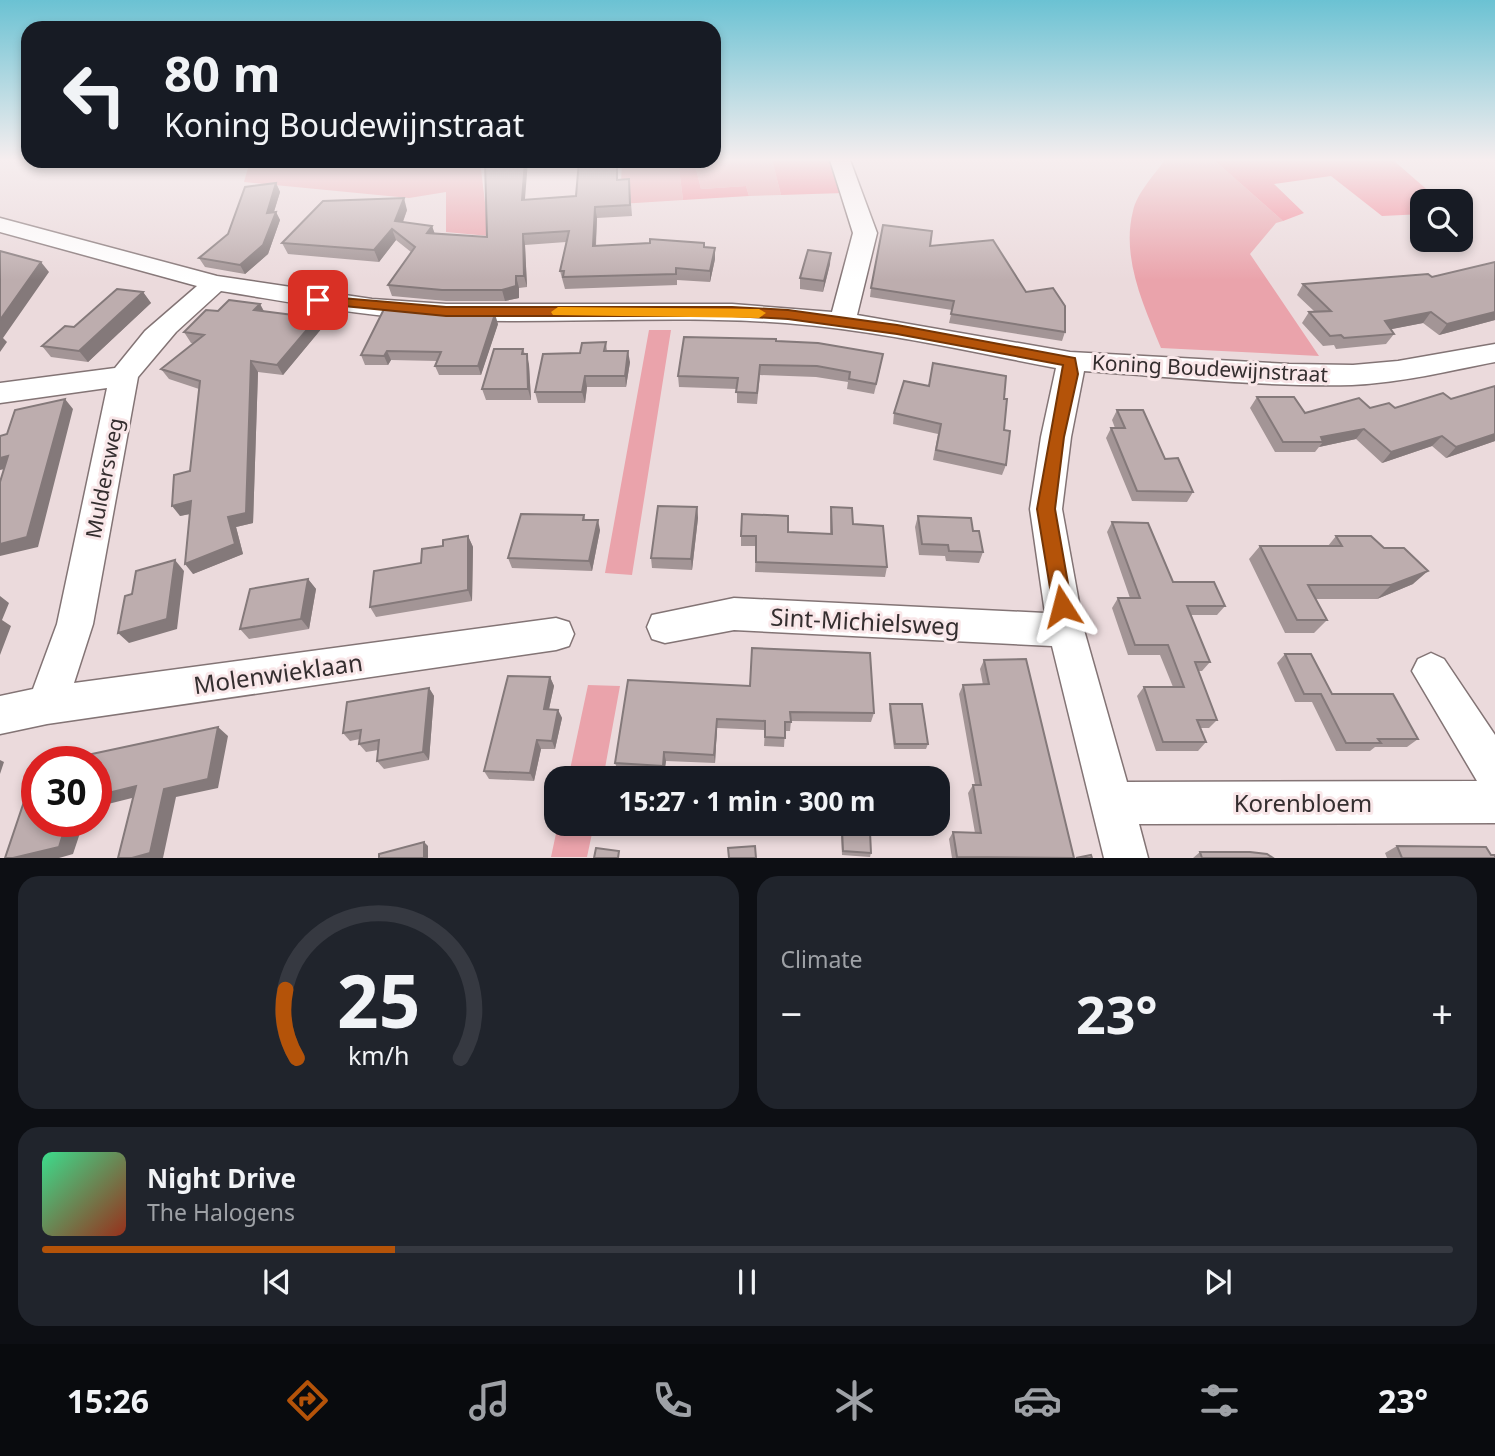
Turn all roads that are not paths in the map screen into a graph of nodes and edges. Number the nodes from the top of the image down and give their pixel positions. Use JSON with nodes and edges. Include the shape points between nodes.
{"nodes":[{"id":1,"x":854,"y":200,"type":"edge"},
{"id":2,"x":0,"y":225,"type":"edge"},
{"id":3,"x":216,"y":283,"type":"junction"},
{"id":4,"x":843,"y":321,"type":"junction"},
{"id":5,"x":1495,"y":353,"type":"edge"},
{"id":6,"x":1070,"y":361,"type":"junction"},
{"id":7,"x":124,"y":376,"type":"junction"},
{"id":8,"x":0,"y":393,"type":"edge"},
{"id":9,"x":665,"y":627,"type":"dead end"},
{"id":10,"x":1066,"y":630,"type":"junction"},
{"id":11,"x":556,"y":634,"type":"dead end"},
{"id":12,"x":1430,"y":671,"type":"dead end"},
{"id":13,"x":47,"y":705,"type":"junction"},
{"id":14,"x":0,"y":715,"type":"edge"},
{"id":15,"x":1495,"y":772,"type":"edge"},
{"id":16,"x":1495,"y":802,"type":"edge"},
{"id":17,"x":1111,"y":803,"type":"junction"},
{"id":18,"x":1126,"y":858,"type":"edge"}],
"edges":[{"from":1,"to":4,"type":"street","via":[[865,233]]},
{"from":2,"to":3,"type":"street","name":"Koning Boudewijnstraat"},
{"from":3,"to":4,"type":"street","name":"Koning Boudewijnstraat","via":[[318,300],[434,311],[732,312]]},
{"from":3,"to":7,"type":"street","name":"Muldersweg","via":[[170,320]]},
{"from":4,"to":6,"type":"street","name":"Koning Boudewijnstraat"},
{"from":5,"to":6,"type":"street","name":"Koning Boudewijnstraat","via":[[1353,375]]},
{"from":6,"to":10,"type":"street","via":[[1046,509]]},
{"from":7,"to":8,"type":"street"},
{"from":7,"to":13,"type":"street","name":"Muldersweg","via":[[75,624]]},
{"from":9,"to":10,"type":"street","name":"Sint-Michielsweg","via":[[734,614]]},
{"from":10,"to":17,"type":"street"},
{"from":11,"to":13,"type":"street","name":"Molenwieklaan"},
{"from":12,"to":15,"type":"street"},
{"from":13,"to":14,"type":"street","name":"Molenwieklaan"},
{"from":16,"to":17,"type":"street","name":"Korenbloem"},
{"from":17,"to":18,"type":"street"}]}
